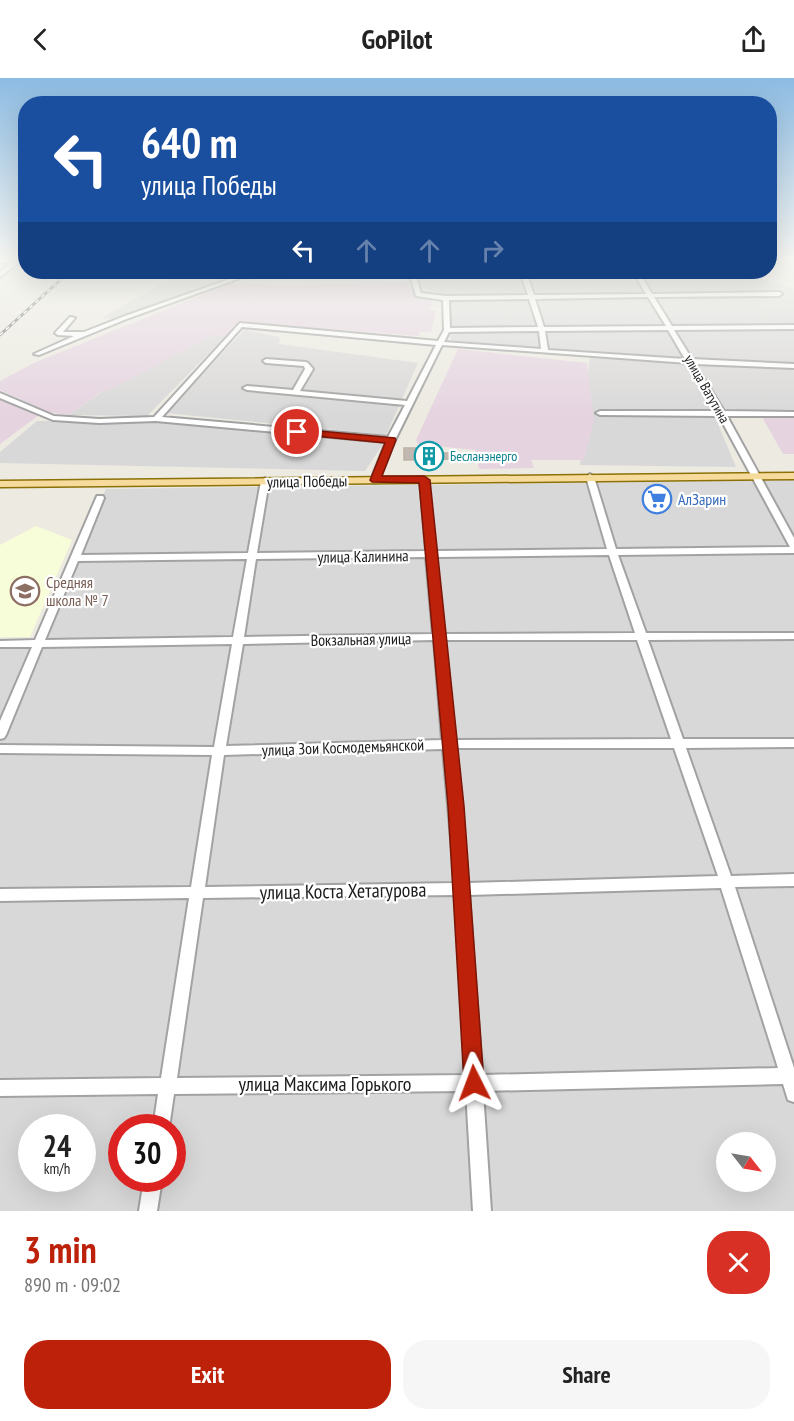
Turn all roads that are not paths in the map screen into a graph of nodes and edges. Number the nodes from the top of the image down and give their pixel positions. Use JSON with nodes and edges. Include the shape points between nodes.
{"nodes":[{"id":1,"x":146,"y":312,"type":"edge"},
{"id":2,"x":446,"y":312,"type":"edge"},
{"id":3,"x":537,"y":312,"type":"edge"},
{"id":4,"x":660,"y":312,"type":"edge"},
{"id":5,"x":72,"y":318,"type":"dead end"},
{"id":6,"x":105,"y":327,"type":"junction"},
{"id":7,"x":794,"y":327,"type":"edge"},
{"id":8,"x":670,"y":329,"type":"junction"},
{"id":9,"x":447,"y":330,"type":"junction"},
{"id":10,"x":542,"y":330,"type":"junction"},
{"id":11,"x":440,"y":343,"type":"junction"},
{"id":12,"x":545,"y":352,"type":"junction"},
{"id":13,"x":37,"y":354,"type":"dead end"},
{"id":14,"x":266,"y":361,"type":"dead end"},
{"id":15,"x":692,"y":363,"type":"junction"},
{"id":16,"x":794,"y":366,"type":"edge"},
{"id":17,"x":247,"y":388,"type":"dead end"},
{"id":18,"x":295,"y":393,"type":"junction"},
{"id":19,"x":0,"y":395,"type":"edge"},
{"id":20,"x":409,"y":403,"type":"junction"},
{"id":21,"x":600,"y":413,"type":"dead end"},
{"id":22,"x":722,"y":414,"type":"junction"},
{"id":23,"x":794,"y":414,"type":"edge"},
{"id":24,"x":156,"y":419,"type":"junction"},
{"id":25,"x":391,"y":440,"type":"junction"},
{"id":26,"x":794,"y":476,"type":"edge"},
{"id":27,"x":590,"y":477,"type":"junction"},
{"id":28,"x":756,"y":477,"type":"junction"},
{"id":29,"x":375,"y":480,"type":"junction"},
{"id":30,"x":424,"y":480,"type":"junction"},
{"id":31,"x":265,"y":481,"type":"junction"},
{"id":32,"x":0,"y":484,"type":"edge"},
{"id":33,"x":100,"y":498,"type":"dead end"},
{"id":34,"x":794,"y":548,"type":"edge"},
{"id":35,"x":612,"y":551,"type":"junction"},
{"id":36,"x":432,"y":555,"type":"junction"},
{"id":37,"x":75,"y":558,"type":"junction"},
{"id":38,"x":253,"y":558,"type":"junction"},
{"id":39,"x":794,"y":636,"type":"edge"},
{"id":40,"x":642,"y":637,"type":"junction"},
{"id":41,"x":441,"y":638,"type":"junction"},
{"id":42,"x":237,"y":642,"type":"junction"},
{"id":43,"x":0,"y":645,"type":"edge"},
{"id":44,"x":36,"y":645,"type":"junction"},
{"id":45,"x":0,"y":735,"type":"edge"},
{"id":46,"x":678,"y":743,"type":"junction"},
{"id":47,"x":451,"y":744,"type":"junction"},
{"id":48,"x":794,"y":744,"type":"edge"},
{"id":49,"x":0,"y":749,"type":"edge"},
{"id":50,"x":219,"y":751,"type":"junction"},
{"id":51,"x":794,"y":880,"type":"edge"},
{"id":52,"x":726,"y":881,"type":"junction"},
{"id":53,"x":462,"y":889,"type":"junction"},
{"id":54,"x":196,"y":894,"type":"junction"},
{"id":55,"x":0,"y":895,"type":"edge"},
{"id":56,"x":791,"y":1076,"type":"edge"},
{"id":57,"x":474,"y":1083,"type":"junction"},
{"id":58,"x":168,"y":1085,"type":"junction"},
{"id":59,"x":0,"y":1088,"type":"edge"},
{"id":60,"x":794,"y":1094,"type":"edge"},
{"id":61,"x":163,"y":1114,"type":"edge"},
{"id":62,"x":151,"y":1192,"type":"edge"},
{"id":63,"x":148,"y":1211,"type":"edge"},
{"id":64,"x":482,"y":1211,"type":"edge"}],
"edges":[{"from":1,"to":6,"type":"street"},
{"from":2,"to":9,"type":"street"},
{"from":3,"to":10,"type":"street"},
{"from":4,"to":8,"type":"street","name":"улица Ватутина"},
{"from":5,"to":6,"type":"street","via":[[58,333],[71,335]]},
{"from":6,"to":13,"type":"street"},
{"from":7,"to":8,"type":"street"},
{"from":8,"to":10,"type":"street"},
{"from":8,"to":15,"type":"street","name":"улица Ватутина"},
{"from":9,"to":10,"type":"street"},
{"from":9,"to":11,"type":"street"},
{"from":10,"to":12,"type":"street"},
{"from":11,"to":12,"type":"street"},
{"from":11,"to":20,"type":"street"},
{"from":11,"to":24,"type":"street","via":[[240,325]]},
{"from":12,"to":15,"type":"street"},
{"from":14,"to":18,"type":"street","via":[[306,364],[309,369]]},
{"from":15,"to":16,"type":"street"},
{"from":15,"to":22,"type":"street","name":"улица Ватутина"},
{"from":17,"to":18,"type":"street"},
{"from":18,"to":20,"type":"street"},
{"from":19,"to":24,"type":"street","via":[[53,418]]},
{"from":20,"to":25,"type":"street"},
{"from":21,"to":22,"type":"street"},
{"from":22,"to":23,"type":"street"},
{"from":22,"to":28,"type":"street","name":"улица Ватутина"},
{"from":24,"to":25,"type":"street"},
{"from":25,"to":29,"type":"street"},
{"from":26,"to":28,"type":"main road","name":"улица Победы"},
{"from":27,"to":28,"type":"main road","name":"улица Победы"},
{"from":27,"to":30,"type":"main road","name":"улица Победы"},
{"from":27,"to":35,"type":"street"},
{"from":28,"to":34,"type":"street","name":"улица Ватутина"},
{"from":29,"to":30,"type":"main road","name":"улица Победы"},
{"from":29,"to":31,"type":"main road","name":"улица Победы"},
{"from":30,"to":36,"type":"street"},
{"from":31,"to":32,"type":"main road","name":"улица Победы"},
{"from":31,"to":38,"type":"street"},
{"from":33,"to":37,"type":"street"},
{"from":34,"to":35,"type":"street","name":"улица Калинина"},
{"from":35,"to":36,"type":"street","name":"улица Калинина"},
{"from":35,"to":40,"type":"street"},
{"from":36,"to":38,"type":"street","name":"улица Калинина"},
{"from":36,"to":41,"type":"street"},
{"from":37,"to":38,"type":"street","name":"улица Калинина"},
{"from":37,"to":44,"type":"street"},
{"from":38,"to":42,"type":"street"},
{"from":39,"to":40,"type":"street","name":"Вокзальная улица"},
{"from":40,"to":41,"type":"street","name":"Вокзальная улица"},
{"from":40,"to":46,"type":"street"},
{"from":41,"to":42,"type":"street","name":"Вокзальная улица"},
{"from":41,"to":47,"type":"street"},
{"from":42,"to":44,"type":"street","name":"Вокзальная улица"},
{"from":42,"to":50,"type":"street"},
{"from":43,"to":44,"type":"street","name":"Вокзальная улица"},
{"from":44,"to":45,"type":"street"},
{"from":46,"to":47,"type":"street","name":"улица Зои Космодемьянской"},
{"from":46,"to":48,"type":"street","name":"улица Зои Космодемьянской"},
{"from":46,"to":52,"type":"street"},
{"from":47,"to":50,"type":"street","name":"улица Зои Космодемьянской"},
{"from":47,"to":53,"type":"street"},
{"from":49,"to":50,"type":"street","name":"улица Зои Космодемьянской"},
{"from":50,"to":54,"type":"street"},
{"from":51,"to":52,"type":"street","name":"улица Коста Хетагурова"},
{"from":52,"to":53,"type":"street","name":"улица Коста Хетагурова"},
{"from":52,"to":56,"type":"street"},
{"from":53,"to":54,"type":"street","name":"улица Коста Хетагурова"},
{"from":53,"to":57,"type":"street"},
{"from":54,"to":55,"type":"street","name":"улица Коста Хетагурова"},
{"from":54,"to":58,"type":"street"},
{"from":56,"to":57,"type":"street","name":"улица Максима Горького"},
{"from":56,"to":60,"type":"street"},
{"from":57,"to":58,"type":"street","name":"улица Максима Горького"},
{"from":57,"to":64,"type":"street"},
{"from":58,"to":59,"type":"street","name":"улица Максима Горького"},
{"from":58,"to":61,"type":"street"},
{"from":62,"to":63,"type":"street"}]}
